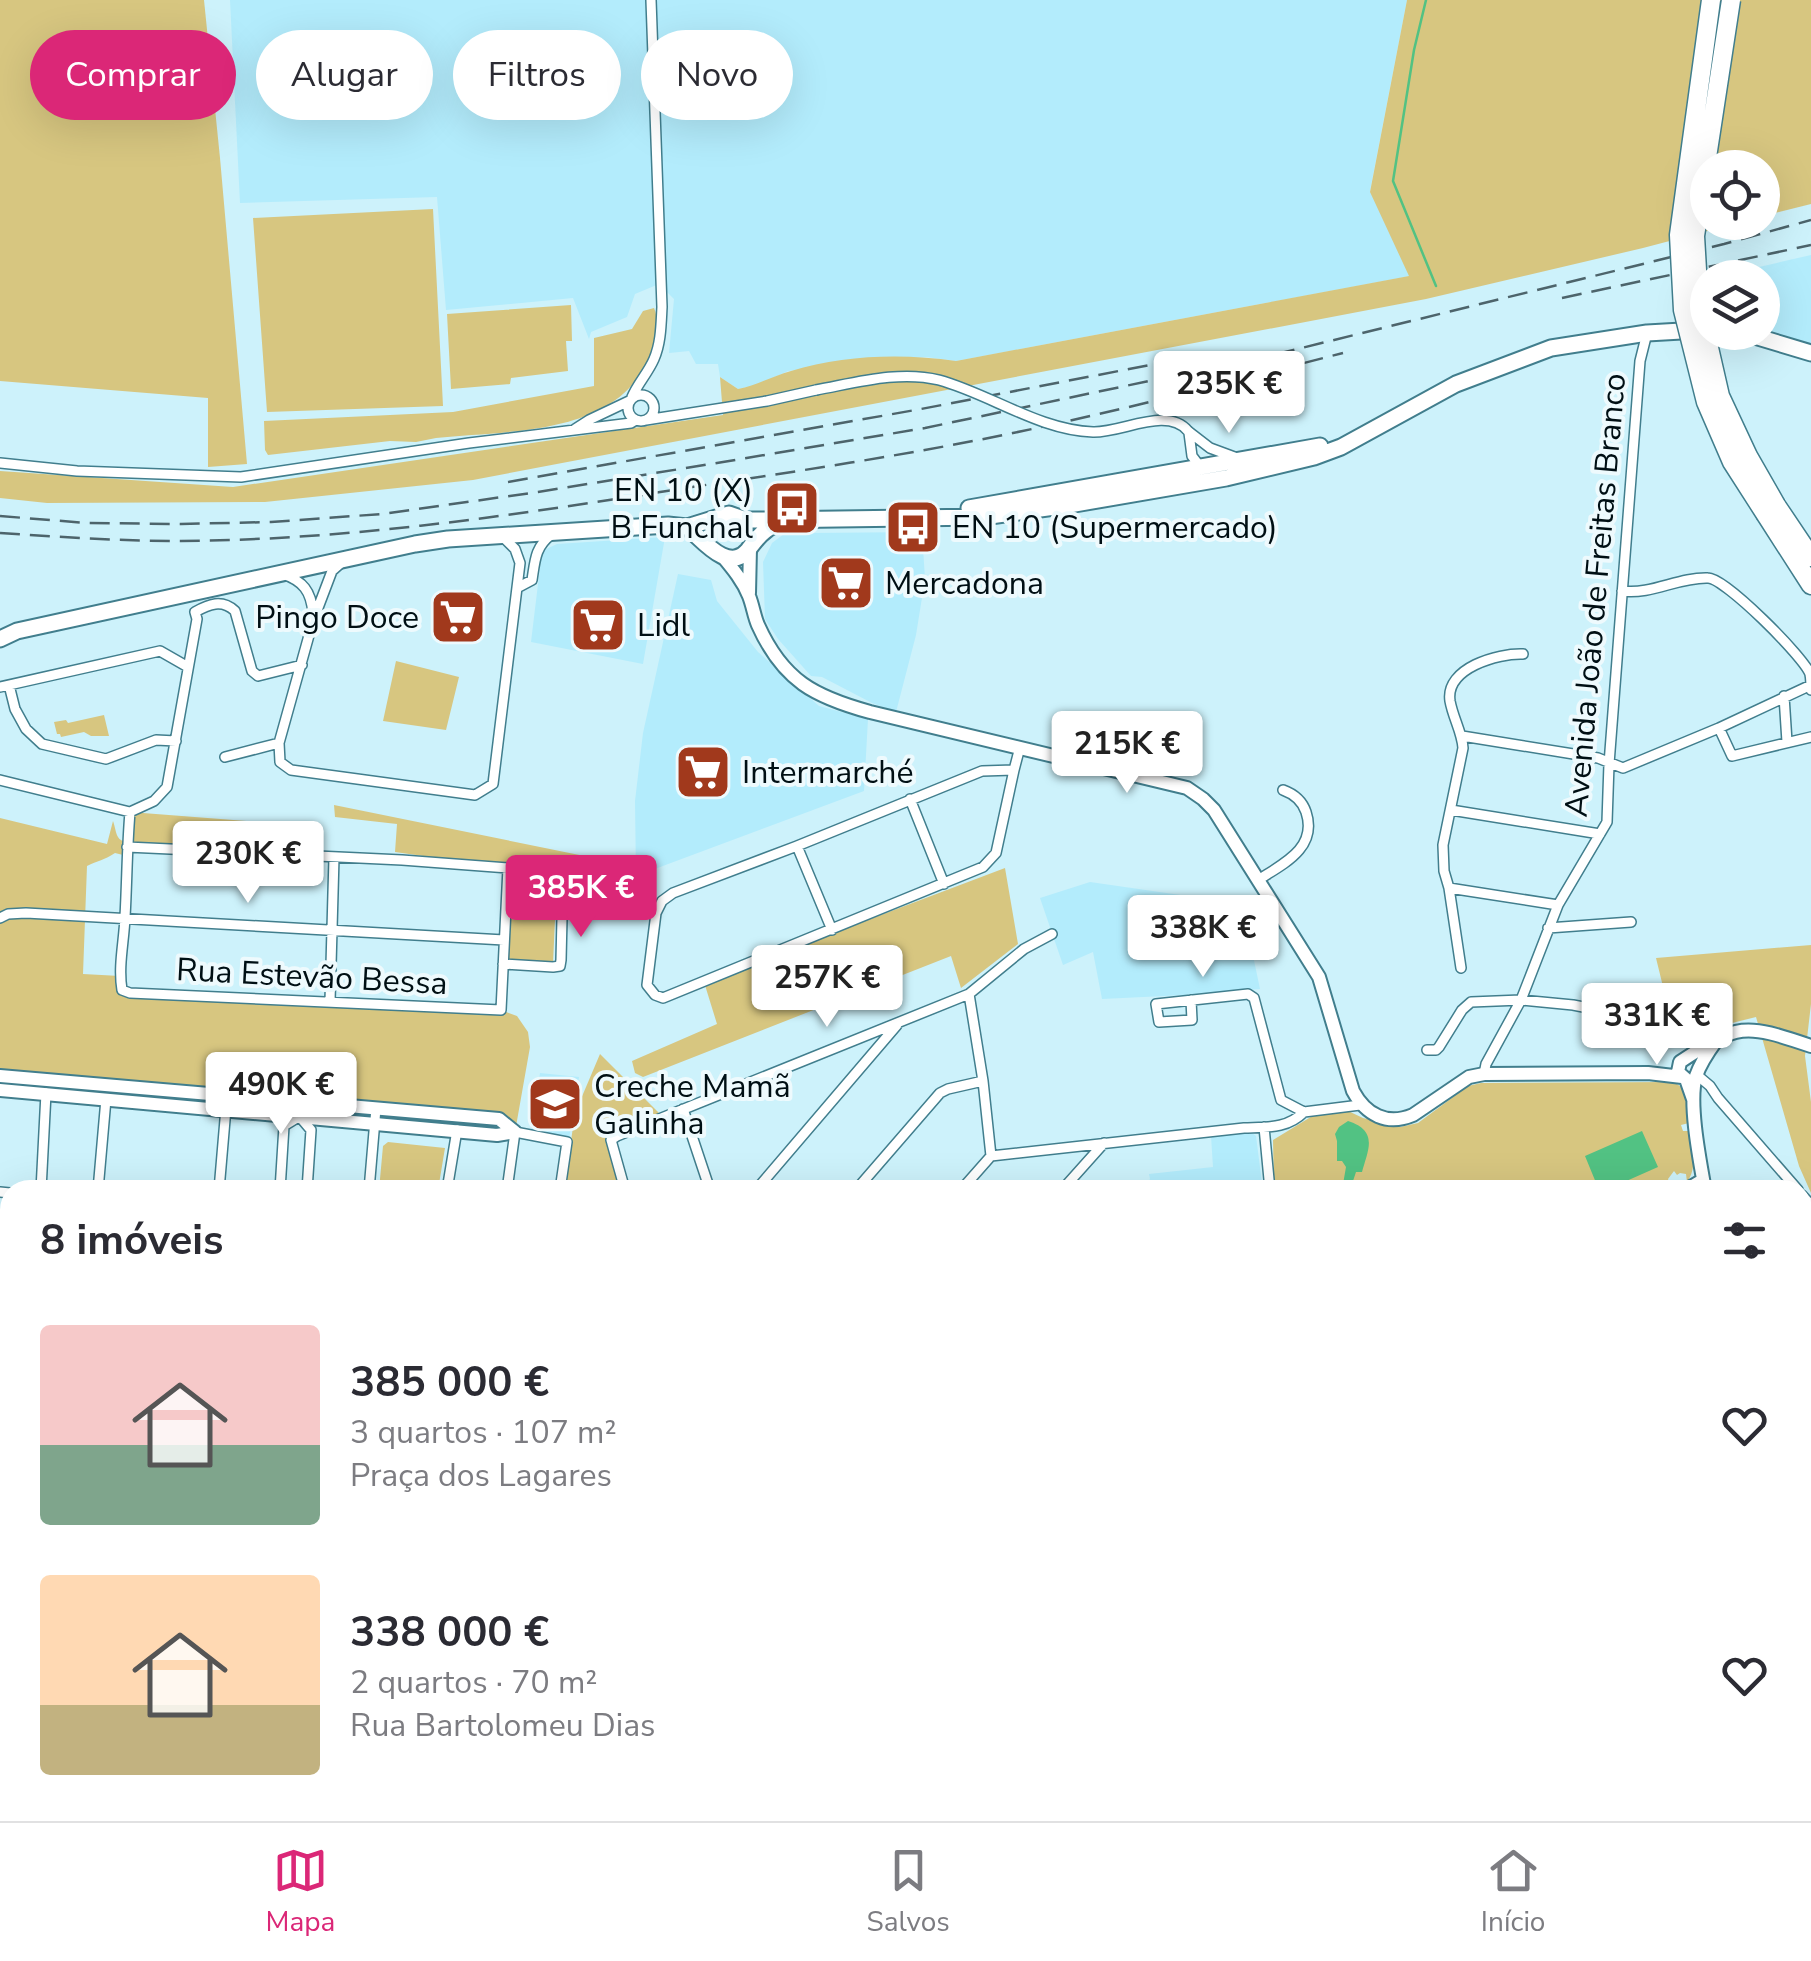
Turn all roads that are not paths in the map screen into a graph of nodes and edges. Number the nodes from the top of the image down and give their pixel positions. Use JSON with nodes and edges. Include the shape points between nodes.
{"nodes":[{"id":1,"x":651,"y":0,"type":"edge"},
{"id":2,"x":1710,"y":0,"type":"edge"},
{"id":3,"x":1732,"y":0,"type":"edge"},
{"id":4,"x":1690,"y":330,"type":"edge"},
{"id":5,"x":1647,"y":333,"type":"junction"},
{"id":6,"x":1780,"y":344,"type":"edge"},
{"id":7,"x":1811,"y":353,"type":"edge"},
{"id":8,"x":645,"y":376,"type":"junction"},
{"id":9,"x":646,"y":395,"type":"junction"},
{"id":10,"x":631,"y":399,"type":"junction"},
{"id":11,"x":654,"y":405,"type":"junction"},
{"id":12,"x":682,"y":414,"type":"junction"},
{"id":13,"x":641,"y":420,"type":"junction"},
{"id":14,"x":572,"y":430,"type":"junction"},
{"id":15,"x":1370,"y":430,"type":"junction"},
{"id":16,"x":1192,"y":439,"type":"junction"},
{"id":17,"x":1252,"y":459,"type":"junction"},
{"id":18,"x":0,"y":463,"type":"edge"},
{"id":19,"x":1200,"y":468,"type":"junction"},
{"id":20,"x":1168,"y":474,"type":"junction"},
{"id":21,"x":1226,"y":478,"type":"junction"},
{"id":22,"x":1182,"y":486,"type":"junction"},
{"id":23,"x":916,"y":517,"type":"junction"},
{"id":24,"x":718,"y":518,"type":"junction"},
{"id":25,"x":746,"y":520,"type":"junction"},
{"id":26,"x":788,"y":520,"type":"junction"},
{"id":27,"x":687,"y":527,"type":"junction"},
{"id":28,"x":555,"y":532,"type":"junction"},
{"id":29,"x":500,"y":535,"type":"junction"},
{"id":30,"x":751,"y":545,"type":"junction"},
{"id":31,"x":719,"y":554,"type":"junction"},
{"id":32,"x":1811,"y":557,"type":"edge"},
{"id":33,"x":346,"y":559,"type":"junction"},
{"id":34,"x":280,"y":574,"type":"junction"},
{"id":35,"x":1811,"y":585,"type":"edge"},
{"id":36,"x":517,"y":588,"type":"junction"},
{"id":37,"x":1622,"y":592,"type":"junction"},
{"id":38,"x":749,"y":595,"type":"junction"},
{"id":39,"x":314,"y":621,"type":"junction"},
{"id":40,"x":0,"y":630,"type":"edge"},
{"id":41,"x":18,"y":630,"type":"junction"},
{"id":42,"x":0,"y":639,"type":"edge"},
{"id":43,"x":1524,"y":654,"type":"dead end"},
{"id":44,"x":302,"y":664,"type":"junction"},
{"id":45,"x":188,"y":667,"type":"junction"},
{"id":46,"x":4,"y":686,"type":"edge"},
{"id":47,"x":1811,"y":688,"type":"edge"},
{"id":48,"x":1784,"y":696,"type":"junction"},
{"id":49,"x":1719,"y":728,"type":"junction"},
{"id":50,"x":1185,"y":732,"type":"dead end"},
{"id":51,"x":1462,"y":736,"type":"junction"},
{"id":52,"x":1811,"y":737,"type":"edge"},
{"id":53,"x":176,"y":741,"type":"junction"},
{"id":54,"x":1788,"y":742,"type":"junction"},
{"id":55,"x":279,"y":743,"type":"junction"},
{"id":56,"x":1104,"y":744,"type":"junction"},
{"id":57,"x":1020,"y":746,"type":"junction"},
{"id":58,"x":1088,"y":748,"type":"junction"},
{"id":59,"x":225,"y":756,"type":"dead end"},
{"id":60,"x":1064,"y":758,"type":"junction"},
{"id":61,"x":1609,"y":764,"type":"junction"},
{"id":62,"x":1093,"y":766,"type":"junction"},
{"id":63,"x":1014,"y":770,"type":"junction"},
{"id":64,"x":0,"y":780,"type":"edge"},
{"id":65,"x":1283,"y":790,"type":"dead end"},
{"id":66,"x":910,"y":799,"type":"junction"},
{"id":67,"x":1452,"y":810,"type":"junction"},
{"id":68,"x":130,"y":812,"type":"junction"},
{"id":69,"x":1600,"y":834,"type":"junction"},
{"id":70,"x":797,"y":846,"type":"junction"},
{"id":71,"x":128,"y":848,"type":"junction"},
{"id":72,"x":334,"y":858,"type":"junction"},
{"id":73,"x":1258,"y":880,"type":"junction"},
{"id":74,"x":944,"y":884,"type":"junction"},
{"id":75,"x":1449,"y":888,"type":"junction"},
{"id":76,"x":1558,"y":905,"type":"junction"},
{"id":77,"x":506,"y":910,"type":"junction"},
{"id":78,"x":0,"y":918,"type":"edge"},
{"id":79,"x":125,"y":920,"type":"junction"},
{"id":80,"x":1631,"y":922,"type":"dead end"},
{"id":81,"x":1548,"y":928,"type":"junction"},
{"id":82,"x":331,"y":930,"type":"junction"},
{"id":83,"x":832,"y":930,"type":"junction"},
{"id":84,"x":1052,"y":934,"type":"dead end"},
{"id":85,"x":504,"y":940,"type":"junction"},
{"id":86,"x":503,"y":964,"type":"junction"},
{"id":87,"x":1461,"y":968,"type":"dead end"},
{"id":88,"x":969,"y":994,"type":"junction"},
{"id":89,"x":1190,"y":1000,"type":"dead end"},
{"id":90,"x":1520,"y":1000,"type":"junction"},
{"id":91,"x":330,"y":1001,"type":"junction"},
{"id":92,"x":1652,"y":1002,"type":"dead end"},
{"id":93,"x":898,"y":1022,"type":"junction"},
{"id":94,"x":1717,"y":1039,"type":"junction"},
{"id":95,"x":1811,"y":1046,"type":"edge"},
{"id":96,"x":1427,"y":1050,"type":"dead end"},
{"id":97,"x":1683,"y":1060,"type":"junction"},
{"id":98,"x":1484,"y":1074,"type":"junction"},
{"id":99,"x":1648,"y":1074,"type":"junction"},
{"id":100,"x":1692,"y":1075,"type":"junction"},
{"id":101,"x":0,"y":1076,"type":"edge"},
{"id":102,"x":982,"y":1081,"type":"junction"},
{"id":103,"x":47,"y":1087,"type":"junction"},
{"id":104,"x":0,"y":1090,"type":"edge"},
{"id":105,"x":227,"y":1096,"type":"junction"},
{"id":106,"x":1718,"y":1098,"type":"junction"},
{"id":107,"x":1693,"y":1099,"type":"junction"},
{"id":108,"x":106,"y":1100,"type":"junction"},
{"id":109,"x":1360,"y":1104,"type":"junction"},
{"id":110,"x":300,"y":1109,"type":"junction"},
{"id":111,"x":683,"y":1109,"type":"junction"},
{"id":112,"x":226,"y":1111,"type":"junction"},
{"id":113,"x":1304,"y":1112,"type":"junction"},
{"id":114,"x":375,"y":1116,"type":"junction"},
{"id":115,"x":1264,"y":1127,"type":"junction"},
{"id":116,"x":456,"y":1130,"type":"junction"},
{"id":117,"x":515,"y":1132,"type":"junction"},
{"id":118,"x":1104,"y":1142,"type":"junction"},
{"id":119,"x":991,"y":1156,"type":"junction"},
{"id":120,"x":42,"y":1180,"type":"edge"},
{"id":121,"x":99,"y":1180,"type":"edge"},
{"id":122,"x":220,"y":1180,"type":"edge"},
{"id":123,"x":281,"y":1180,"type":"edge"},
{"id":124,"x":308,"y":1180,"type":"edge"},
{"id":125,"x":369,"y":1180,"type":"edge"},
{"id":126,"x":449,"y":1180,"type":"edge"},
{"id":127,"x":508,"y":1180,"type":"edge"},
{"id":128,"x":561,"y":1180,"type":"edge"},
{"id":129,"x":623,"y":1180,"type":"edge"},
{"id":130,"x":707,"y":1180,"type":"edge"},
{"id":131,"x":764,"y":1180,"type":"edge"},
{"id":132,"x":865,"y":1180,"type":"edge"},
{"id":133,"x":970,"y":1180,"type":"edge"},
{"id":134,"x":1071,"y":1180,"type":"edge"},
{"id":135,"x":1269,"y":1180,"type":"edge"},
{"id":136,"x":1703,"y":1180,"type":"edge"},
{"id":137,"x":1789,"y":1180,"type":"edge"}],
"edges":[{"from":1,"to":8,"type":"street","via":[[662,307],[660,338]]},
{"from":2,"to":35,"type":"highway","bridge":true,"via":[[1679,236],[1683,310],[1706,402],[1732,462]]},
{"from":3,"to":32,"type":"highway","bridge":true,"via":[[1695,236],[1699,304],[1720,396],[1766,489]]},
{"from":4,"to":5,"type":"main road"},
{"from":5,"to":15,"type":"main road","via":[[1551,348],[1456,384]]},
{"from":5,"to":37,"type":"street","name":"Avenida João de Freitas Branco"},
{"from":6,"to":7,"type":"main road"},
{"from":8,"to":9,"type":"street"},
{"from":8,"to":10,"type":"street"},
{"from":9,"to":10,"type":"street"},
{"from":9,"to":11,"type":"street"},
{"from":10,"to":13,"type":"street","via":[[628,410]]},
{"from":10,"to":14,"type":"street"},
{"from":11,"to":12,"type":"street"},
{"from":11,"to":13,"type":"street","via":[[653,414]]},
{"from":12,"to":13,"type":"street"},
{"from":12,"to":16,"type":"street","bridge":true,"via":[[892,377],[936,380],[1072,429],[1116,430],[1165,419],[1183,424]]},
{"from":13,"to":14,"type":"street"},
{"from":14,"to":18,"type":"street","via":[[241,477]]},
{"from":15,"to":17,"type":"main road"},
{"from":15,"to":21,"type":"main road","via":[[1314,458]]},
{"from":16,"to":17,"type":"street"},
{"from":16,"to":19,"type":"street","via":[[1201,447]]},
{"from":16,"to":20,"type":"street","via":[[1183,464]]},
{"from":17,"to":19,"type":"main road"},
{"from":19,"to":20,"type":"main road"},
{"from":19,"to":21,"type":"street"},
{"from":19,"to":22,"type":"street"},
{"from":20,"to":23,"type":"main road"},
{"from":21,"to":22,"type":"main road"},
{"from":22,"to":23,"type":"main road","via":[[997,515]]},
{"from":23,"to":26,"type":"main road"},
{"from":24,"to":25,"type":"main road","via":[[735,514]]},
{"from":24,"to":27,"type":"main road"},
{"from":24,"to":31,"type":"main road","via":[[709,542]]},
{"from":25,"to":26,"type":"main road"},
{"from":25,"to":30,"type":"main road"},
{"from":26,"to":30,"type":"main road","via":[[773,524]]},
{"from":27,"to":28,"type":"main road"},
{"from":27,"to":31,"type":"main road"},
{"from":28,"to":29,"type":"main road"},
{"from":28,"to":36,"type":"street","via":[[536,552],[532,580]]},
{"from":29,"to":33,"type":"main road"},
{"from":29,"to":36,"type":"street","via":[[518,556]]},
{"from":30,"to":31,"type":"main road","via":[[735,558]]},
{"from":30,"to":38,"type":"main road"},
{"from":31,"to":38,"type":"main road"},
{"from":33,"to":34,"type":"main road"},
{"from":33,"to":39,"type":"street","via":[[332,571]]},
{"from":34,"to":39,"type":"street","via":[[304,586]]},
{"from":34,"to":41,"type":"main road"},
{"from":36,"to":55,"type":"street","via":[[493,784],[475,795],[291,770],[280,762]]},
{"from":37,"to":47,"type":"street","via":[[1714,578],[1799,656]]},
{"from":37,"to":61,"type":"street","name":"Avenida João de Freitas Branco"},
{"from":38,"to":57,"type":"main road","via":[[765,639],[808,689],[834,702]]},
{"from":39,"to":44,"type":"street"},
{"from":40,"to":41,"type":"main road"},
{"from":41,"to":42,"type":"main road"},
{"from":43,"to":51,"type":"street","via":[[1485,660],[1452,683],[1449,699]]},
{"from":44,"to":45,"type":"street","via":[[258,676],[235,611],[222,603],[195,612]]},
{"from":44,"to":55,"type":"street"},
{"from":45,"to":46,"type":"street","via":[[160,652]]},
{"from":45,"to":53,"type":"street"},
{"from":46,"to":53,"type":"street","via":[[26,729],[42,744],[106,760],[156,740]]},
{"from":47,"to":48,"type":"street"},
{"from":48,"to":49,"type":"street"},
{"from":48,"to":54,"type":"street"},
{"from":49,"to":54,"type":"street","via":[[1732,756]]},
{"from":49,"to":61,"type":"street","via":[[1623,768]]},
{"from":50,"to":56,"type":"street","via":[[1168,720]]},
{"from":51,"to":61,"type":"street"},
{"from":51,"to":67,"type":"street"},
{"from":52,"to":54,"type":"street"},
{"from":53,"to":68,"type":"street","via":[[167,787]]},
{"from":55,"to":59,"type":"street"},
{"from":56,"to":58,"type":"street"},
{"from":56,"to":62,"type":"street","via":[[1104,756]]},
{"from":57,"to":60,"type":"main road"},
{"from":57,"to":63,"type":"street"},
{"from":58,"to":60,"type":"street"},
{"from":58,"to":62,"type":"street"},
{"from":60,"to":62,"type":"main road"},
{"from":61,"to":69,"type":"street","name":"Avenida João de Freitas Branco","via":[[1607,822]]},
{"from":62,"to":73,"type":"main road","via":[[1188,788],[1214,810]]},
{"from":63,"to":66,"type":"street","via":[[982,770]]},
{"from":63,"to":74,"type":"street","via":[[992,860]]},
{"from":64,"to":68,"type":"street"},
{"from":65,"to":73,"type":"street","via":[[1305,808],[1306,843]]},
{"from":66,"to":70,"type":"street"},
{"from":66,"to":74,"type":"street"},
{"from":67,"to":69,"type":"street"},
{"from":67,"to":75,"type":"street","via":[[1443,846]]},
{"from":68,"to":71,"type":"street"},
{"from":69,"to":76,"type":"street","name":"Avenida João de Freitas Branco"},
{"from":70,"to":83,"type":"street"},
{"from":70,"to":83,"type":"street","via":[[662,901],[647,985],[663,998]]},
{"from":71,"to":72,"type":"street"},
{"from":71,"to":79,"type":"street"},
{"from":72,"to":77,"type":"street","via":[[508,868]]},
{"from":72,"to":82,"type":"street"},
{"from":73,"to":109,"type":"main road","via":[[1320,977]]},
{"from":74,"to":83,"type":"street"},
{"from":75,"to":76,"type":"street"},
{"from":75,"to":87,"type":"street"},
{"from":76,"to":81,"type":"street","name":"Avenida João de Freitas Branco"},
{"from":77,"to":85,"type":"street"},
{"from":77,"to":86,"type":"street","via":[[556,912],[562,918],[562,960],[553,967]]},
{"from":78,"to":79,"type":"street"},
{"from":79,"to":82,"type":"street"},
{"from":79,"to":91,"type":"street","name":"Rua Estevão Bessa","via":[[122,990]]},
{"from":80,"to":81,"type":"street"},
{"from":81,"to":90,"type":"street","name":"Avenida João de Freitas Branco"},
{"from":82,"to":85,"type":"street"},
{"from":82,"to":91,"type":"street"},
{"from":84,"to":88,"type":"street","via":[[1024,948]]},
{"from":85,"to":86,"type":"street"},
{"from":86,"to":91,"type":"street","name":"Rua Estevão Bessa","via":[[501,1010]]},
{"from":88,"to":93,"type":"street"},
{"from":88,"to":102,"type":"street"},
{"from":89,"to":113,"type":"street","via":[[1253,994],[1280,1100]]},
{"from":90,"to":92,"type":"street","via":[[1604,1012]]},
{"from":90,"to":96,"type":"street","via":[[1471,1002],[1439,1047]]},
{"from":90,"to":98,"type":"street","name":"Avenida João de Freitas Branco"},
{"from":93,"to":111,"type":"street"},
{"from":93,"to":131,"type":"street"},
{"from":94,"to":95,"type":"main road","via":[[1744,1029]]},
{"from":94,"to":97,"type":"main road"},
{"from":94,"to":100,"type":"main road"},
{"from":97,"to":99,"type":"main road"},
{"from":97,"to":100,"type":"main road","via":[[1678,1069]]},
{"from":98,"to":99,"type":"main road"},
{"from":98,"to":109,"type":"main road","via":[[1403,1119],[1374,1116]]},
{"from":99,"to":100,"type":"main road"},
{"from":100,"to":106,"type":"street"},
{"from":100,"to":107,"type":"main road"},
{"from":101,"to":103,"type":"main road"},
{"from":102,"to":119,"type":"street"},
{"from":102,"to":132,"type":"street","via":[[940,1093]]},
{"from":103,"to":104,"type":"main road"},
{"from":103,"to":105,"type":"main road"},
{"from":103,"to":108,"type":"main road"},
{"from":103,"to":120,"type":"street"},
{"from":105,"to":110,"type":"main road"},
{"from":105,"to":112,"type":"street"},
{"from":106,"to":107,"type":"street"},
{"from":106,"to":137,"type":"street"},
{"from":107,"to":136,"type":"main road"},
{"from":108,"to":112,"type":"main road"},
{"from":108,"to":121,"type":"street"},
{"from":109,"to":113,"type":"street"},
{"from":110,"to":112,"type":"main road"},
{"from":110,"to":114,"type":"main road"},
{"from":110,"to":123,"type":"street","via":[[284,1126]]},
{"from":110,"to":124,"type":"street","via":[[310,1130]]},
{"from":111,"to":129,"type":"street","via":[[612,1140]]},
{"from":111,"to":130,"type":"street"},
{"from":112,"to":122,"type":"street"},
{"from":113,"to":115,"type":"street","via":[[1282,1126]]},
{"from":114,"to":116,"type":"main road"},
{"from":114,"to":117,"type":"main road","via":[[499,1119]]},
{"from":114,"to":125,"type":"street"},
{"from":115,"to":118,"type":"street"},
{"from":115,"to":135,"type":"street"},
{"from":116,"to":117,"type":"main road"},
{"from":116,"to":126,"type":"street"},
{"from":117,"to":127,"type":"street"},
{"from":117,"to":128,"type":"street","via":[[567,1142]]},
{"from":118,"to":119,"type":"street"},
{"from":118,"to":134,"type":"street"},
{"from":119,"to":133,"type":"street"}]}
